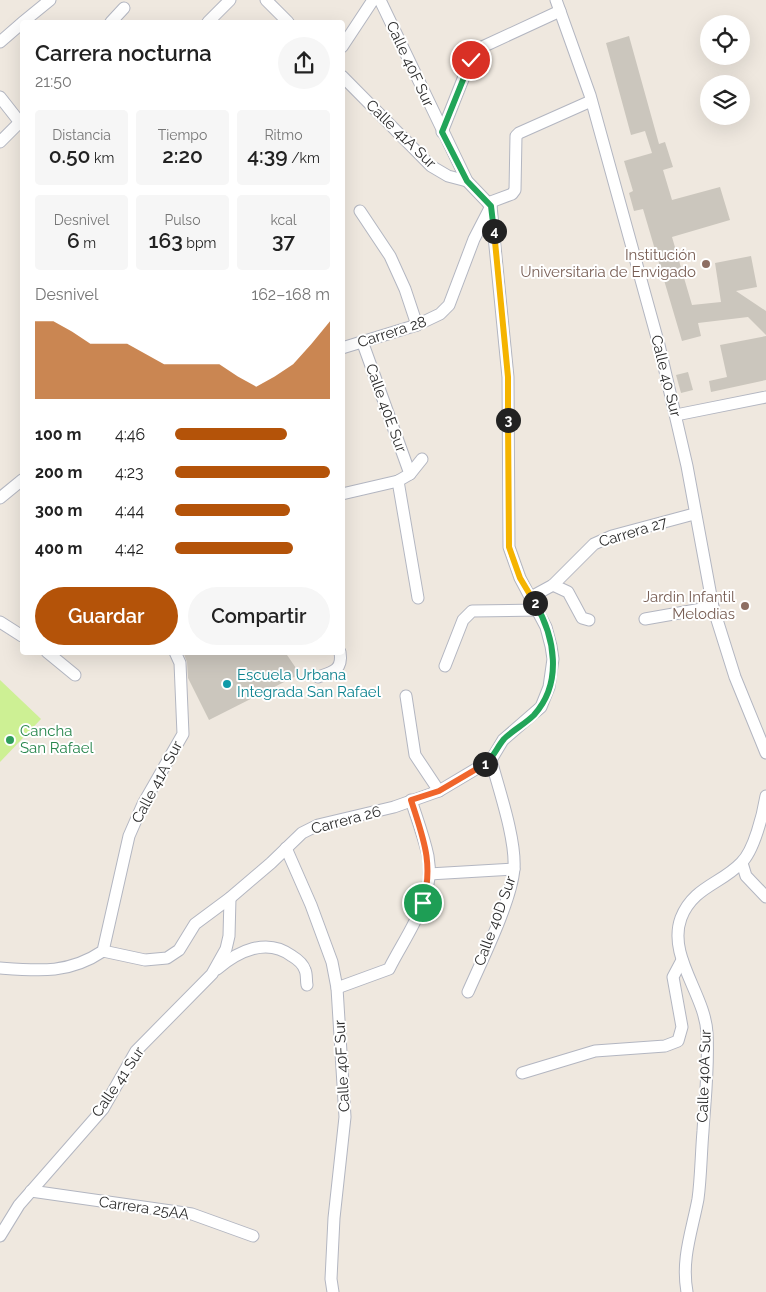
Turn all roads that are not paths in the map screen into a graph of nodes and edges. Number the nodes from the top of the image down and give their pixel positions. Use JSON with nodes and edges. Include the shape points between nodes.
{"nodes":[{"id":1,"x":50,"y":0,"type":"edge"},
{"id":2,"x":230,"y":0,"type":"edge"},
{"id":3,"x":266,"y":0,"type":"edge"},
{"id":4,"x":373,"y":0,"type":"edge"},
{"id":5,"x":380,"y":0,"type":"edge"},
{"id":6,"x":558,"y":5,"type":"edge"},
{"id":7,"x":124,"y":8,"type":"dead end"},
{"id":8,"x":27,"y":20,"type":"edge"},
{"id":9,"x":113,"y":20,"type":"edge"},
{"id":10,"x":210,"y":20,"type":"edge"},
{"id":11,"x":286,"y":20,"type":"edge"},
{"id":12,"x":20,"y":25,"type":"edge"},
{"id":13,"x":0,"y":42,"type":"edge"},
{"id":14,"x":345,"y":42,"type":"edge"},
{"id":15,"x":345,"y":79,"type":"edge"},
{"id":16,"x":0,"y":97,"type":"edge"},
{"id":17,"x":591,"y":101,"type":"junction"},
{"id":18,"x":20,"y":121,"type":"edge"},
{"id":19,"x":20,"y":125,"type":"edge"},
{"id":20,"x":442,"y":132,"type":"junction"},
{"id":21,"x":0,"y":142,"type":"edge"},
{"id":22,"x":467,"y":181,"type":"junction"},
{"id":23,"x":490,"y":204,"type":"junction"},
{"id":24,"x":360,"y":211,"type":"dead end"},
{"id":25,"x":417,"y":326,"type":"junction"},
{"id":26,"x":362,"y":341,"type":"junction"},
{"id":27,"x":345,"y":347,"type":"edge"},
{"id":28,"x":766,"y":397,"type":"edge"},
{"id":29,"x":676,"y":415,"type":"junction"},
{"id":30,"x":422,"y":459,"type":"dead end"},
{"id":31,"x":410,"y":474,"type":"junction"},
{"id":32,"x":398,"y":481,"type":"junction"},
{"id":33,"x":20,"y":482,"type":"edge"},
{"id":34,"x":345,"y":493,"type":"edge"},
{"id":35,"x":0,"y":498,"type":"edge"},
{"id":36,"x":694,"y":514,"type":"junction"},
{"id":37,"x":554,"y":584,"type":"junction"},
{"id":38,"x":531,"y":597,"type":"junction"},
{"id":39,"x":418,"y":598,"type":"dead end"},
{"id":40,"x":713,"y":607,"type":"junction"},
{"id":41,"x":539,"y":610,"type":"junction"},
{"id":42,"x":645,"y":619,"type":"dead end"},
{"id":43,"x":589,"y":620,"type":"dead end"},
{"id":44,"x":2,"y":626,"type":"edge"},
{"id":45,"x":20,"y":635,"type":"edge"},
{"id":46,"x":50,"y":655,"type":"edge"},
{"id":47,"x":178,"y":655,"type":"edge"},
{"id":48,"x":340,"y":655,"type":"edge"},
{"id":49,"x":445,"y":666,"type":"dead end"},
{"id":50,"x":74,"y":675,"type":"dead end"},
{"id":51,"x":318,"y":677,"type":"dead end"},
{"id":52,"x":406,"y":696,"type":"dead end"},
{"id":53,"x":766,"y":754,"type":"edge"},
{"id":54,"x":491,"y":760,"type":"junction"},
{"id":55,"x":439,"y":791,"type":"junction"},
{"id":56,"x":766,"y":796,"type":"edge"},
{"id":57,"x":411,"y":800,"type":"junction"},
{"id":58,"x":286,"y":848,"type":"junction"},
{"id":59,"x":742,"y":863,"type":"junction"},
{"id":60,"x":514,"y":869,"type":"junction"},
{"id":61,"x":430,"y":874,"type":"junction"},
{"id":62,"x":766,"y":897,"type":"edge"},
{"id":63,"x":230,"y":898,"type":"junction"},
{"id":64,"x":103,"y":951,"type":"junction"},
{"id":65,"x":682,"y":960,"type":"junction"},
{"id":66,"x":0,"y":968,"type":"edge"},
{"id":67,"x":212,"y":974,"type":"junction"},
{"id":68,"x":307,"y":985,"type":"dead end"},
{"id":69,"x":337,"y":988,"type":"junction"},
{"id":70,"x":468,"y":992,"type":"dead end"},
{"id":71,"x":522,"y":1073,"type":"dead end"},
{"id":72,"x":31,"y":1191,"type":"junction"},
{"id":73,"x":0,"y":1236,"type":"edge"},
{"id":74,"x":253,"y":1236,"type":"dead end"},
{"id":75,"x":333,"y":1292,"type":"edge"},
{"id":76,"x":687,"y":1292,"type":"edge"}],
"edges":[{"from":1,"to":8,"type":"street"},
{"from":2,"to":10,"type":"street"},
{"from":3,"to":11,"type":"street"},
{"from":4,"to":14,"type":"street"},
{"from":5,"to":20,"type":"street","name":"Calle 40F Sur"},
{"from":6,"to":17,"type":"street","name":"Calle 40 Sur"},
{"from":6,"to":20,"type":"street","via":[[480,48],[471,60]]},
{"from":7,"to":9,"type":"street"},
{"from":12,"to":13,"type":"street"},
{"from":15,"to":22,"type":"street","name":"Calle 41A Sur","via":[[431,166],[448,176]]},
{"from":16,"to":18,"type":"street"},
{"from":17,"to":23,"type":"street","via":[[516,136],[516,190]]},
{"from":17,"to":29,"type":"street","name":"Calle 40 Sur"},
{"from":19,"to":21,"type":"street"},
{"from":20,"to":22,"type":"street","name":"Calle 40F Sur"},
{"from":22,"to":23,"type":"street"},
{"from":23,"to":25,"type":"street","name":"Carrera 28","via":[[449,305],[430,321]]},
{"from":23,"to":38,"type":"street","name":"Carrera 26","via":[[508,377],[509,547]]},
{"from":24,"to":25,"type":"street","via":[[390,256]]},
{"from":25,"to":26,"type":"street","name":"Carrera 28"},
{"from":26,"to":27,"type":"street","name":"Carrera 28"},
{"from":26,"to":31,"type":"street","name":"Calle 40E Sur"},
{"from":28,"to":29,"type":"street"},
{"from":29,"to":36,"type":"street","name":"Calle 40 Sur"},
{"from":30,"to":31,"type":"street"},
{"from":31,"to":32,"type":"street"},
{"from":32,"to":34,"type":"street"},
{"from":32,"to":39,"type":"street"},
{"from":33,"to":35,"type":"street"},
{"from":36,"to":37,"type":"street","name":"Carrera 27","via":[[594,544]]},
{"from":36,"to":40,"type":"street","name":"Calle 40 Sur"},
{"from":37,"to":38,"type":"street","name":"Carrera 27"},
{"from":37,"to":43,"type":"street","via":[[568,592],[582,618]]},
{"from":38,"to":41,"type":"street","name":"Carrera 26"},
{"from":40,"to":42,"type":"street"},
{"from":40,"to":53,"type":"street","name":"Calle 40 Sur","via":[[735,677]]},
{"from":41,"to":49,"type":"street","via":[[472,611],[463,620]]},
{"from":41,"to":54,"type":"street","name":"Carrera 26","via":[[551,646],[553,672],[546,698],[503,740]]},
{"from":44,"to":45,"type":"street"},
{"from":46,"to":50,"type":"street"},
{"from":47,"to":64,"type":"street","name":"Calle 41A Sur","via":[[183,734],[143,804],[129,836]]},
{"from":48,"to":51,"type":"street","via":[[337,670]]},
{"from":52,"to":55,"type":"street","via":[[415,755]]},
{"from":54,"to":55,"type":"street","name":"Carrera 26"},
{"from":54,"to":60,"type":"street","name":"Calle 40D Sur","via":[[507,821]]},
{"from":55,"to":57,"type":"street","name":"Carrera 26"},
{"from":56,"to":59,"type":"street","via":[[752,844]]},
{"from":57,"to":58,"type":"street","name":"Carrera 26","via":[[318,825],[302,833]]},
{"from":57,"to":61,"type":"street"},
{"from":58,"to":63,"type":"street","name":"Carrera 26"},
{"from":58,"to":69,"type":"street","name":"Calle 40F Sur","via":[[332,962]]},
{"from":59,"to":62,"type":"street","via":[[746,876]]},
{"from":59,"to":65,"type":"street","name":"Calle 40A Sur","via":[[703,889],[690,902],[678,929]]},
{"from":60,"to":61,"type":"street"},
{"from":60,"to":70,"type":"street","name":"Calle 40D Sur","via":[[497,923]]},
{"from":61,"to":69,"type":"street","via":[[416,920],[389,969]]},
{"from":63,"to":64,"type":"street","name":"Carrera 26","via":[[195,924],[179,950],[168,958],[145,960]]},
{"from":63,"to":67,"type":"street","name":"Calle 41 Sur","via":[[226,949]]},
{"from":64,"to":66,"type":"street","via":[[74,967],[37,971]]},
{"from":65,"to":71,"type":"street","via":[[674,977],[682,1027],[678,1041],[665,1046],[595,1051]]},
{"from":65,"to":76,"type":"street","name":"Calle 40A Sur","via":[[704,1012],[708,1062],[698,1200],[685,1257]]},
{"from":67,"to":68,"type":"street","via":[[234,956],[272,946],[290,954],[301,964],[306,972]]},
{"from":67,"to":72,"type":"street","name":"Calle 41 Sur","via":[[136,1051],[103,1109]]},
{"from":69,"to":75,"type":"street","name":"Calle 40F Sur","via":[[345,1117],[334,1218]]},
{"from":72,"to":73,"type":"street","name":"Calle 41 Sur"},
{"from":72,"to":74,"type":"street","name":"Carrera 25AA","via":[[192,1214]]}]}
